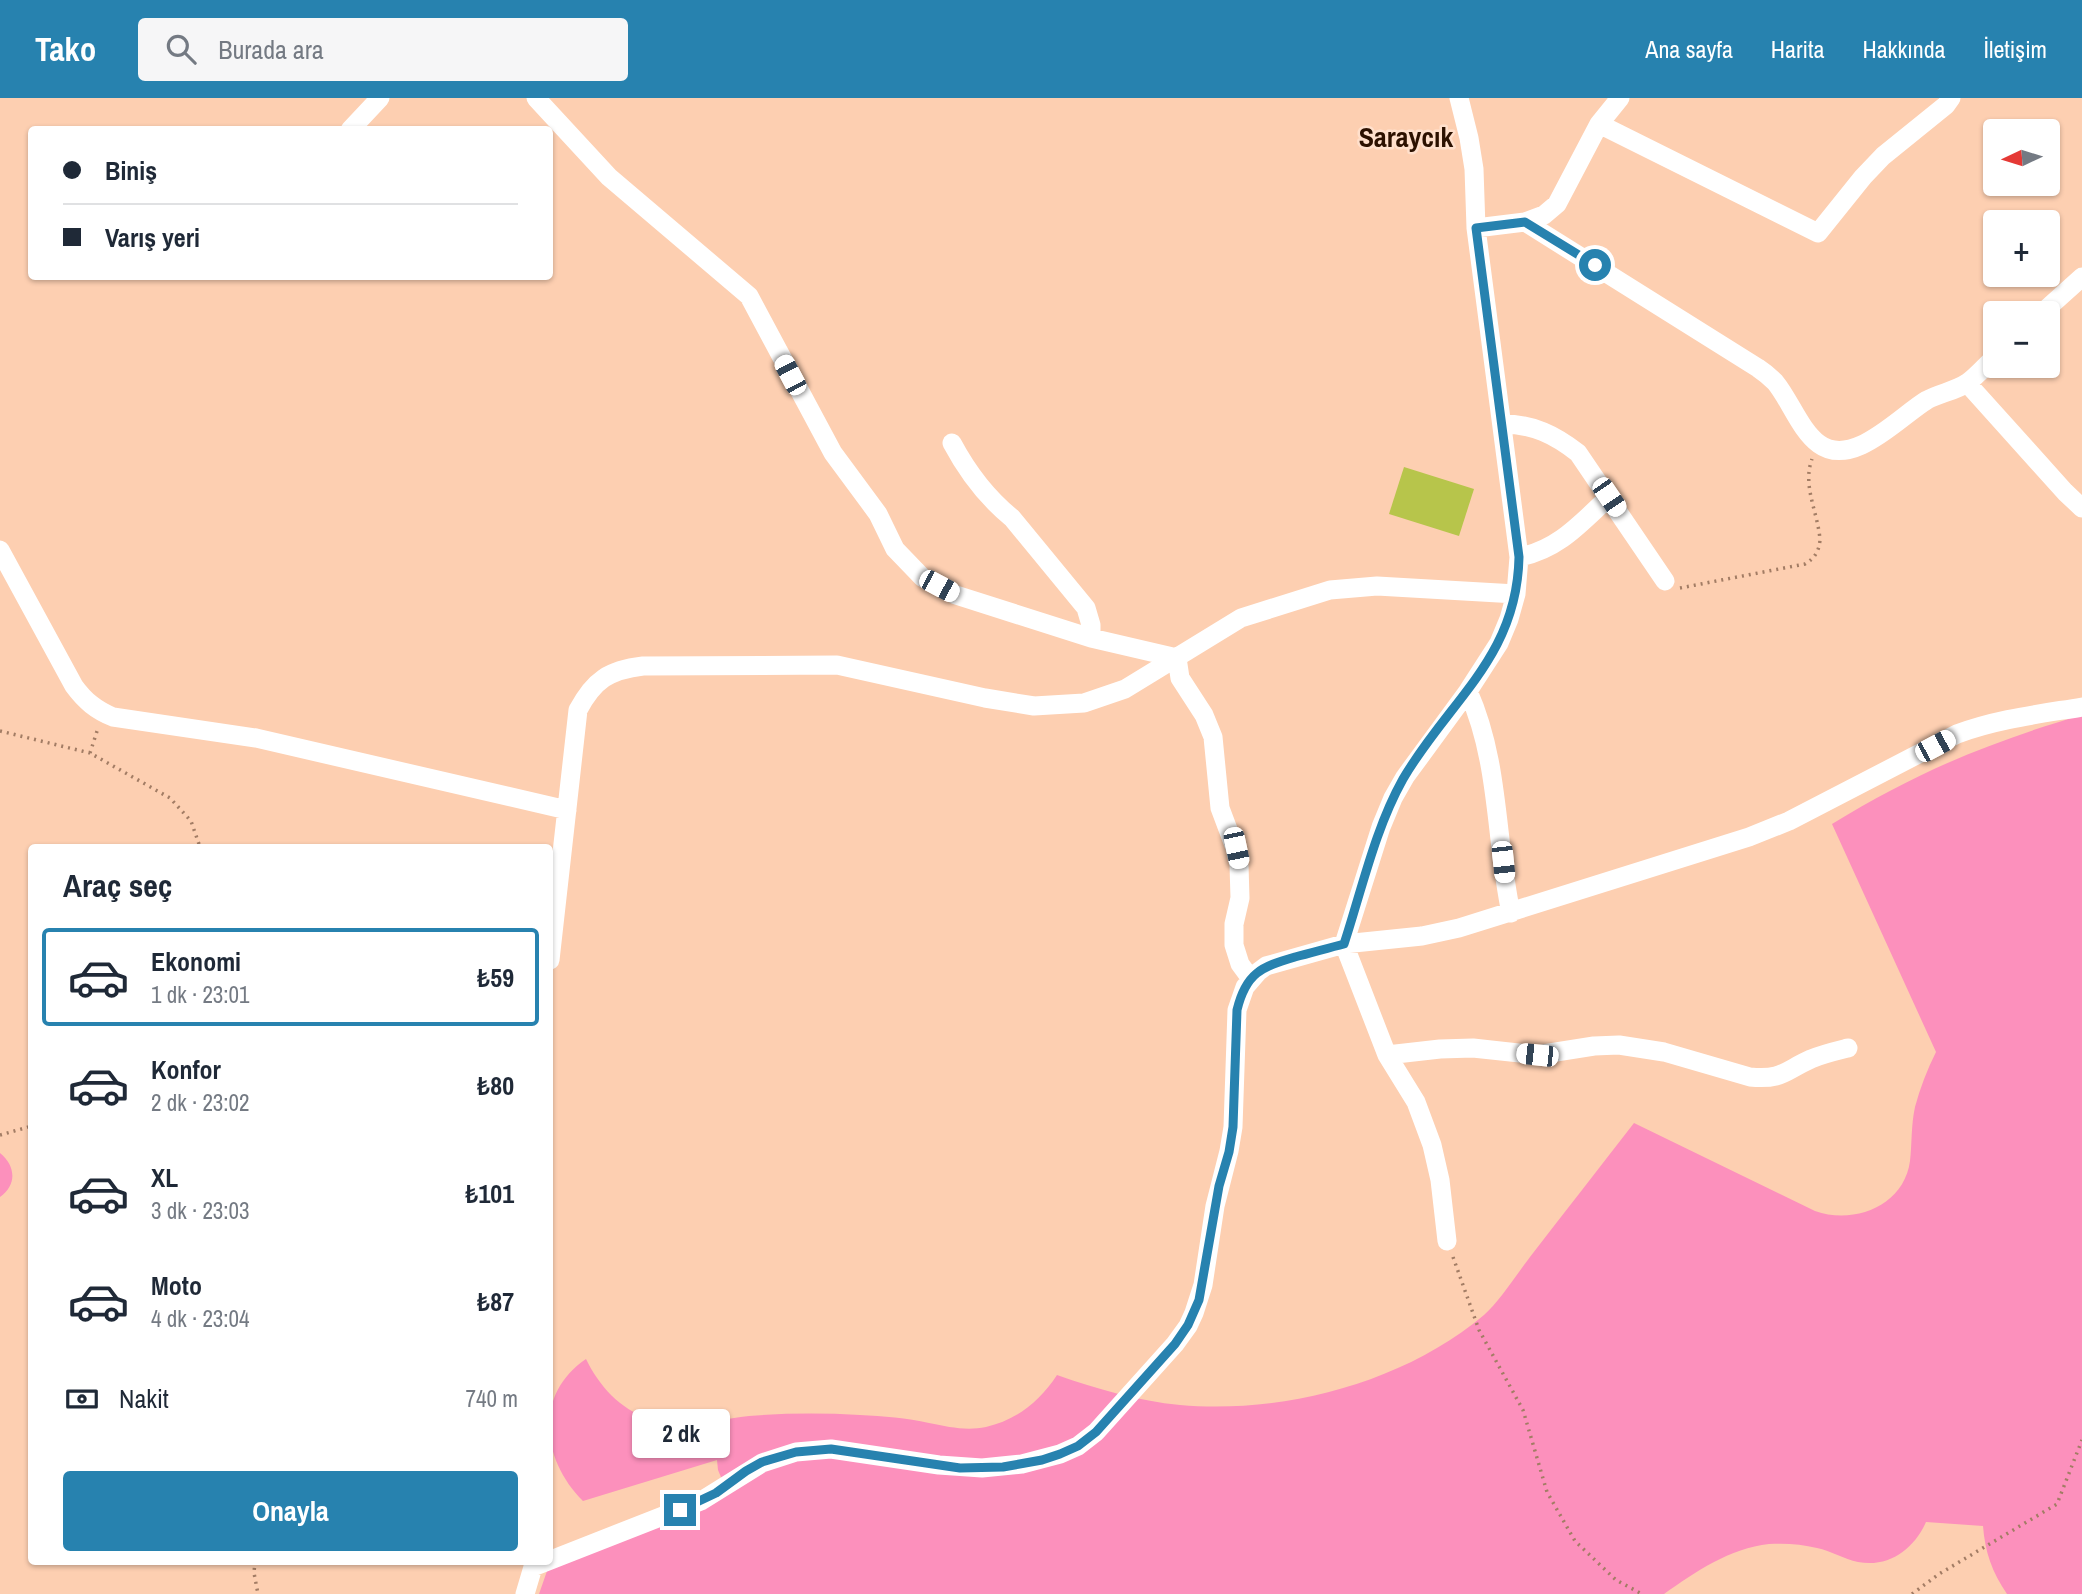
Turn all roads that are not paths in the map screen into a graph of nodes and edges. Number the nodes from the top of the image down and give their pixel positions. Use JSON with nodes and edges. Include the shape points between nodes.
{"nodes":[{"id":1,"x":380,"y":98,"type":"edge"},
{"id":2,"x":536,"y":98,"type":"edge"},
{"id":3,"x":1459,"y":98,"type":"edge"},
{"id":4,"x":1620,"y":98,"type":"edge"},
{"id":5,"x":1951,"y":98,"type":"edge"},
{"id":6,"x":1598,"y":124,"type":"junction"},
{"id":7,"x":355,"y":126,"type":"edge"},
{"id":8,"x":1525,"y":222,"type":"junction"},
{"id":9,"x":1476,"y":228,"type":"junction"},
{"id":10,"x":2082,"y":277,"type":"edge"},
{"id":11,"x":2055,"y":301,"type":"edge"},
{"id":12,"x":1983,"y":368,"type":"edge"},
{"id":13,"x":1966,"y":383,"type":"junction"},
{"id":14,"x":1503,"y":424,"type":"junction"},
{"id":15,"x":952,"y":443,"type":"dead end"},
{"id":16,"x":1609,"y":497,"type":"junction"},
{"id":17,"x":2082,"y":508,"type":"edge"},
{"id":18,"x":0,"y":550,"type":"edge"},
{"id":19,"x":1519,"y":557,"type":"junction"},
{"id":20,"x":1665,"y":581,"type":"road end"},
{"id":21,"x":1516,"y":594,"type":"junction"},
{"id":22,"x":1091,"y":638,"type":"junction"},
{"id":23,"x":1177,"y":658,"type":"junction"},
{"id":24,"x":1468,"y":691,"type":"junction"},
{"id":25,"x":2082,"y":707,"type":"edge"},
{"id":26,"x":567,"y":810,"type":"junction"},
{"id":27,"x":1511,"y":913,"type":"junction"},
{"id":28,"x":553,"y":934,"type":"edge"},
{"id":29,"x":1344,"y":944,"type":"junction"},
{"id":30,"x":1251,"y":979,"type":"junction"},
{"id":31,"x":1848,"y":1048,"type":"dead end"},
{"id":32,"x":1387,"y":1055,"type":"junction"},
{"id":33,"x":1447,"y":1241,"type":"road end"},
{"id":34,"x":553,"y":1556,"type":"edge"},
{"id":35,"x":533,"y":1565,"type":"edge"},
{"id":36,"x":525,"y":1594,"type":"edge"}],
"edges":[{"from":1,"to":7,"type":"street"},
{"from":2,"to":22,"type":"street","via":[[609,177],[748,296],[833,453],[878,514],[895,549],[922,577],[956,595]]},
{"from":3,"to":9,"type":"street","via":[[1474,169]]},
{"from":4,"to":6,"type":"street"},
{"from":5,"to":6,"type":"street","via":[[1883,156],[1818,233]]},
{"from":6,"to":8,"type":"street","via":[[1557,204]]},
{"from":8,"to":9,"type":"street"},
{"from":8,"to":13,"type":"street","via":[[1758,368],[1774,382],[1811,437],[1829,449],[1857,447],[1874,439],[1927,400]]},
{"from":9,"to":14,"type":"street"},
{"from":10,"to":11,"type":"street"},
{"from":12,"to":13,"type":"street"},
{"from":13,"to":17,"type":"street"},
{"from":14,"to":16,"type":"street","via":[[1526,425],[1562,441],[1578,453]]},
{"from":14,"to":19,"type":"street"},
{"from":15,"to":22,"type":"street","via":[[975,481],[1012,518],[1086,608]]},
{"from":16,"to":19,"type":"street","via":[[1563,539]]},
{"from":16,"to":20,"type":"street"},
{"from":18,"to":26,"type":"street","via":[[74,686],[103,713],[256,738]]},
{"from":19,"to":21,"type":"street"},
{"from":21,"to":23,"type":"street","via":[[1377,586],[1330,590],[1241,618]]},
{"from":21,"to":24,"type":"street","via":[[1499,643]]},
{"from":22,"to":23,"type":"street"},
{"from":23,"to":26,"type":"street","via":[[1125,690],[1084,703],[1034,706],[838,665],[622,669],[588,691],[578,709]]},
{"from":23,"to":30,"type":"street","via":[[1180,678],[1213,737],[1220,808],[1239,865],[1234,945]]},
{"from":24,"to":27,"type":"street","via":[[1490,759]]},
{"from":24,"to":29,"type":"street","via":[[1393,798]]},
{"from":25,"to":27,"type":"street","via":[[1979,726],[1749,837]]},
{"from":26,"to":28,"type":"street"},
{"from":27,"to":29,"type":"street","via":[[1422,936]]},
{"from":29,"to":30,"type":"street","via":[[1266,965]]},
{"from":29,"to":32,"type":"street"},
{"from":30,"to":34,"type":"street","via":[[1237,1010],[1233,1127],[1199,1300],[1175,1344],[1096,1432],[1060,1454],[1003,1467],[960,1468],[831,1449],[796,1452],[762,1462],[701,1501]]},
{"from":31,"to":32,"type":"street","via":[[1764,1079],[1619,1045],[1537,1055],[1473,1048]]},
{"from":32,"to":33,"type":"street","via":[[1416,1102],[1432,1145]]},
{"from":35,"to":36,"type":"street"}]}
